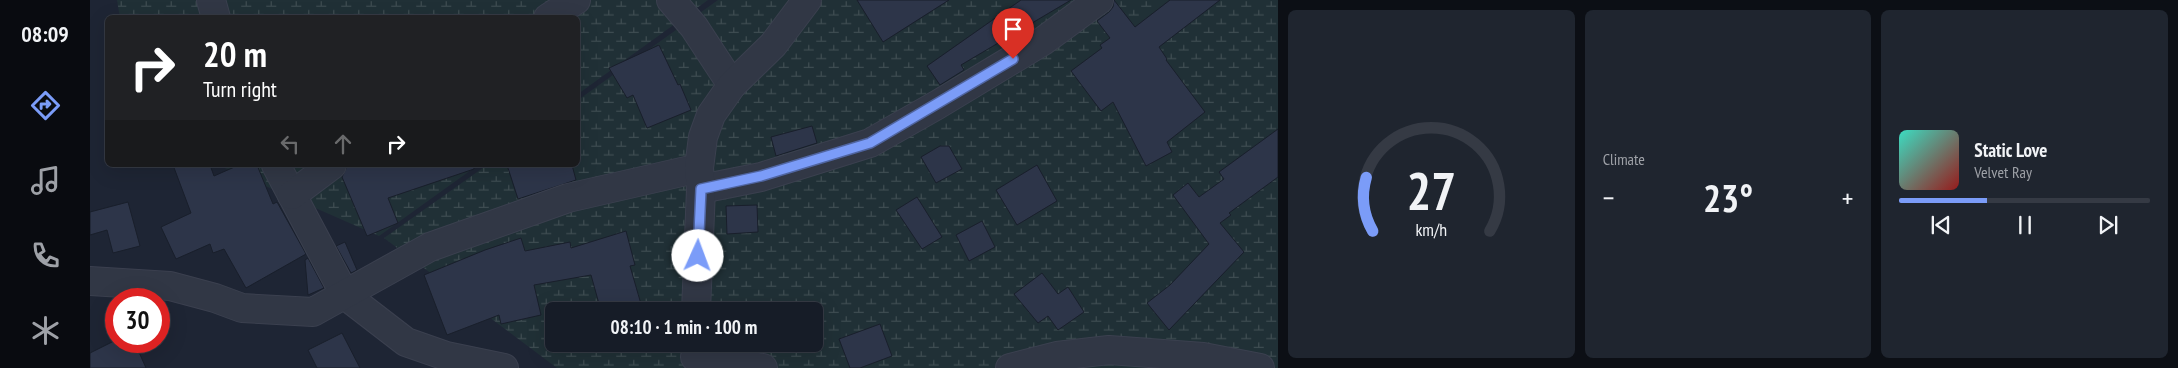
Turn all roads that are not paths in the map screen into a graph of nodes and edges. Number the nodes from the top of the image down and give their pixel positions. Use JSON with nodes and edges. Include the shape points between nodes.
{"nodes":[{"id":1,"x":211,"y":0,"type":"edge"},
{"id":2,"x":576,"y":0,"type":"edge"},
{"id":3,"x":671,"y":0,"type":"edge"},
{"id":4,"x":807,"y":0,"type":"edge"},
{"id":5,"x":1099,"y":0,"type":"edge"},
{"id":6,"x":215,"y":15,"type":"edge"},
{"id":7,"x":553,"y":15,"type":"edge"},
{"id":8,"x":732,"y":85,"type":"junction"},
{"id":9,"x":277,"y":167,"type":"edge"},
{"id":10,"x":329,"y":167,"type":"edge"},
{"id":11,"x":700,"y":178,"type":"junction"},
{"id":12,"x":292,"y":195,"type":"junction"},
{"id":13,"x":90,"y":281,"type":"edge"},
{"id":14,"x":345,"y":294,"type":"junction"},
{"id":15,"x":696,"y":302,"type":"edge"},
{"id":16,"x":695,"y":356,"type":"edge"},
{"id":17,"x":1062,"y":362,"type":"edge"},
{"id":18,"x":504,"y":368,"type":"edge"},
{"id":19,"x":762,"y":368,"type":"edge"},
{"id":20,"x":1010,"y":368,"type":"edge"},
{"id":21,"x":1259,"y":368,"type":"edge"}],
"edges":[{"from":1,"to":6,"type":"street"},
{"from":2,"to":7,"type":"street"},
{"from":3,"to":8,"type":"street","via":[[694,27]]},
{"from":4,"to":8,"type":"street","via":[[773,45]]},
{"from":5,"to":11,"type":"street","via":[[1043,41],[870,143],[761,176]]},
{"from":8,"to":11,"type":"street","via":[[702,137]]},
{"from":9,"to":12,"type":"street"},
{"from":10,"to":12,"type":"street"},
{"from":11,"to":14,"type":"street","via":[[568,198],[430,247]]},
{"from":11,"to":15,"type":"street"},
{"from":12,"to":14,"type":"street"},
{"from":13,"to":14,"type":"street","via":[[170,286],[242,308],[275,311],[313,312]]},
{"from":14,"to":18,"type":"street","via":[[406,342],[446,356]]},
{"from":16,"to":19,"type":"street"},
{"from":17,"to":20,"type":"street"},
{"from":17,"to":21,"type":"street","via":[[1110,350],[1203,357]]}]}
